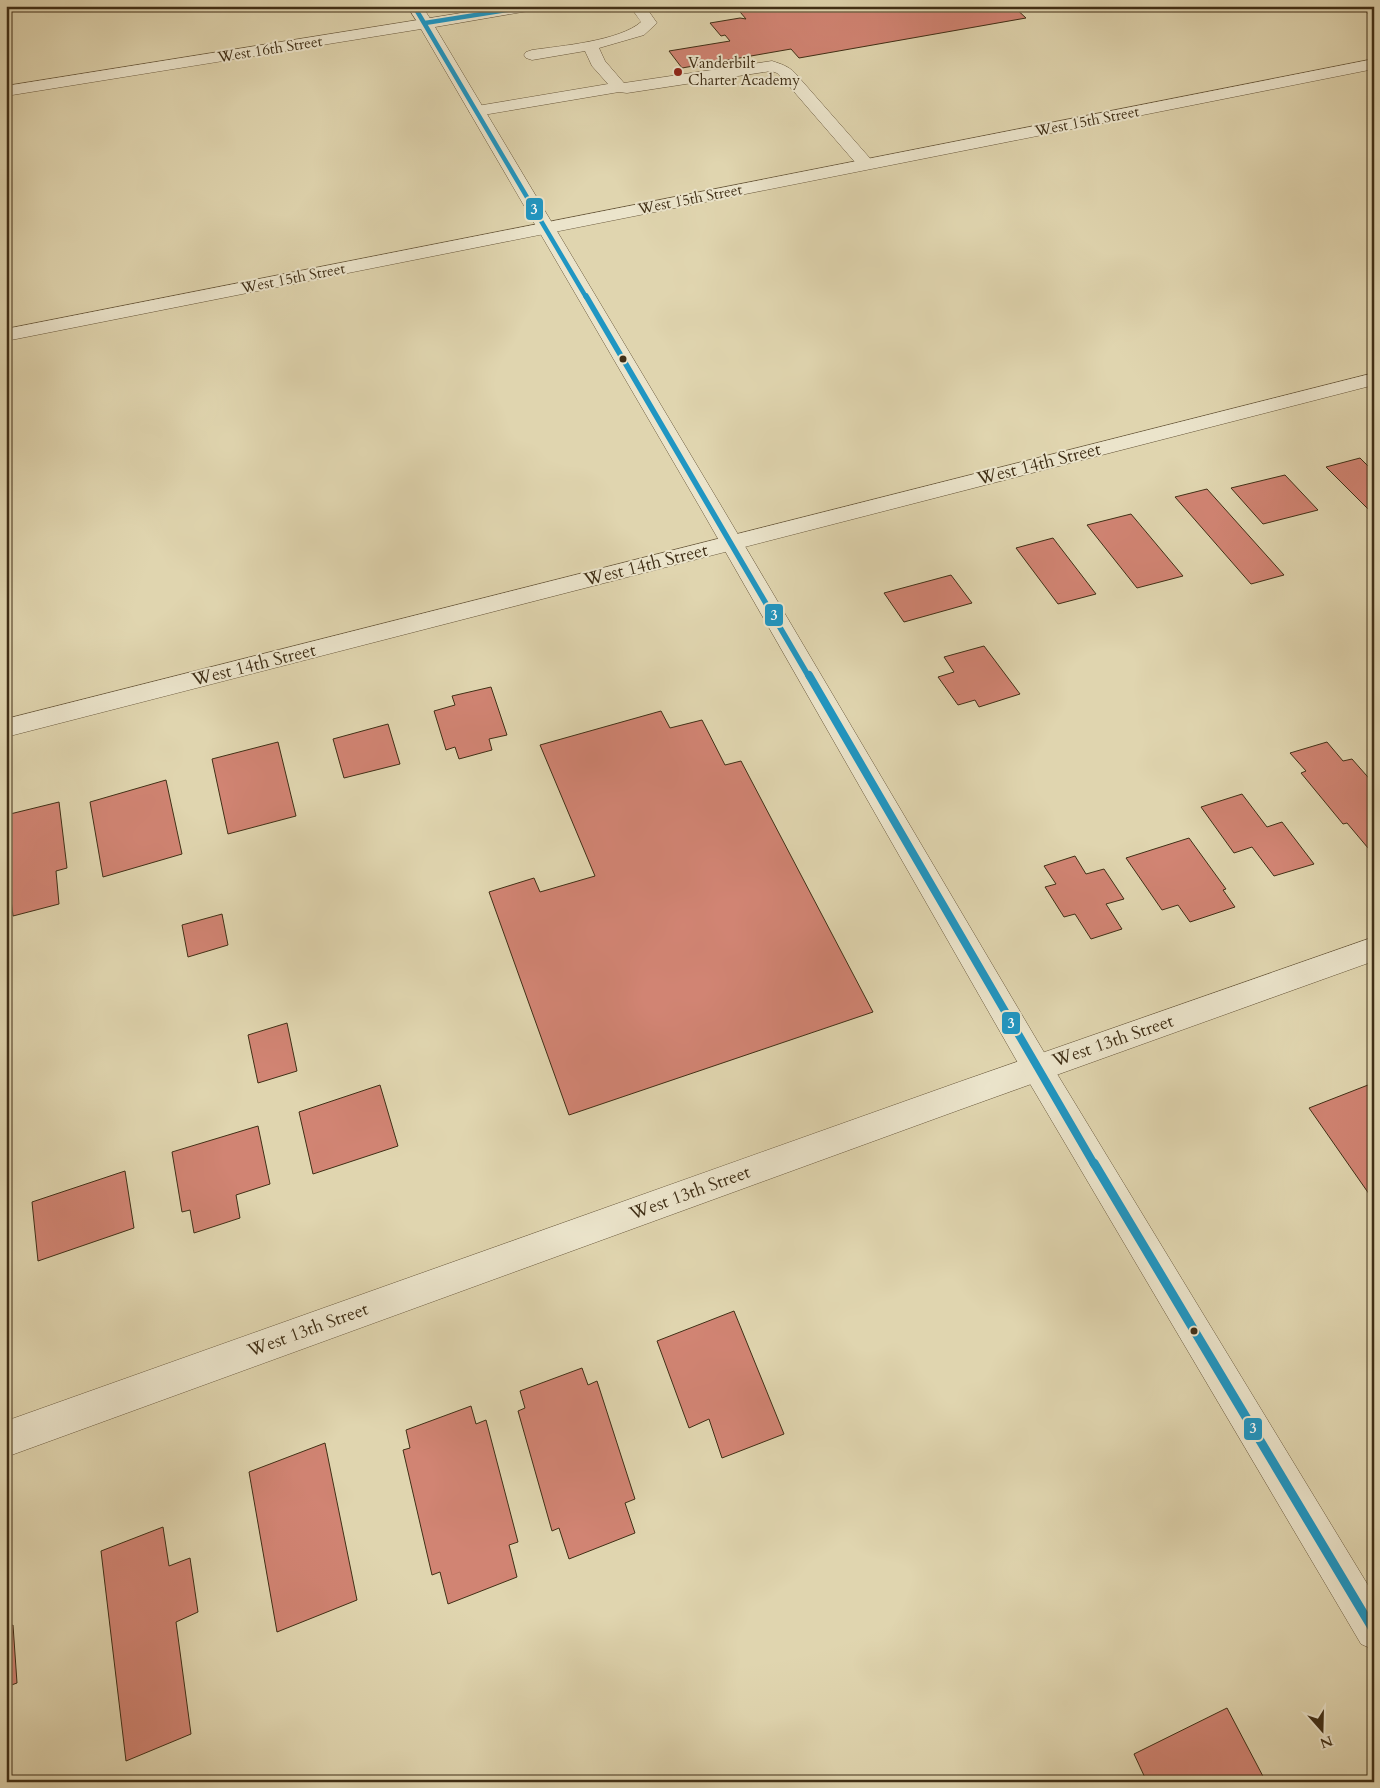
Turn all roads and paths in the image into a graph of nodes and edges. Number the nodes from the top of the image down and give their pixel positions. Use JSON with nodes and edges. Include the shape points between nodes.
{"nodes":[{"id":1,"x":534,"y":6,"type":"edge"},
{"id":2,"x":637,"y":6,"type":"edge"},
{"id":3,"x":1367,"y":6,"type":"edge"},
{"id":4,"x":1374,"y":11,"type":"edge"},
{"id":5,"x":419,"y":15,"type":"edge"},
{"id":6,"x":590,"y":46,"type":"junction"},
{"id":7,"x":532,"y":55,"type":"dead end"},
{"id":8,"x":1374,"y":64,"type":"edge"},
{"id":9,"x":619,"y":87,"type":"junction"},
{"id":10,"x":6,"y":92,"type":"edge"},
{"id":11,"x":477,"y":111,"type":"junction"},
{"id":12,"x":866,"y":164,"type":"junction"},
{"id":13,"x":546,"y":228,"type":"junction"},
{"id":14,"x":6,"y":335,"type":"edge"},
{"id":15,"x":1374,"y":379,"type":"edge"},
{"id":16,"x":732,"y":543,"type":"junction"},
{"id":17,"x":6,"y":728,"type":"edge"},
{"id":18,"x":1374,"y":949,"type":"edge"},
{"id":19,"x":1037,"y":1068,"type":"junction"},
{"id":20,"x":6,"y":1439,"type":"edge"},
{"id":21,"x":1374,"y":1631,"type":"edge"}],
"edges":[{"from":1,"to":5,"type":"street","name":"West 16th Street"},
{"from":2,"to":6,"type":"street","via":[[649,23],[639,32]]},
{"from":3,"to":4,"type":"street"},
{"from":5,"to":10,"type":"street","name":"West 16th Street"},
{"from":5,"to":11,"type":"street"},
{"from":6,"to":7,"type":"street"},
{"from":6,"to":9,"type":"street","via":[[598,62]]},
{"from":8,"to":12,"type":"street","name":"West 15th Street"},
{"from":9,"to":11,"type":"street"},
{"from":9,"to":12,"type":"street","via":[[772,66],[789,76]]},
{"from":11,"to":13,"type":"street"},
{"from":12,"to":13,"type":"street","name":"West 15th Street"},
{"from":13,"to":14,"type":"street","name":"West 15th Street"},
{"from":13,"to":16,"type":"street"},
{"from":15,"to":16,"type":"street","name":"West 14th Street"},
{"from":16,"to":17,"type":"street","name":"West 14th Street"},
{"from":16,"to":19,"type":"street"},
{"from":18,"to":19,"type":"street","name":"West 13th Street"},
{"from":19,"to":20,"type":"street","name":"West 13th Street"},
{"from":19,"to":21,"type":"street"}]}
